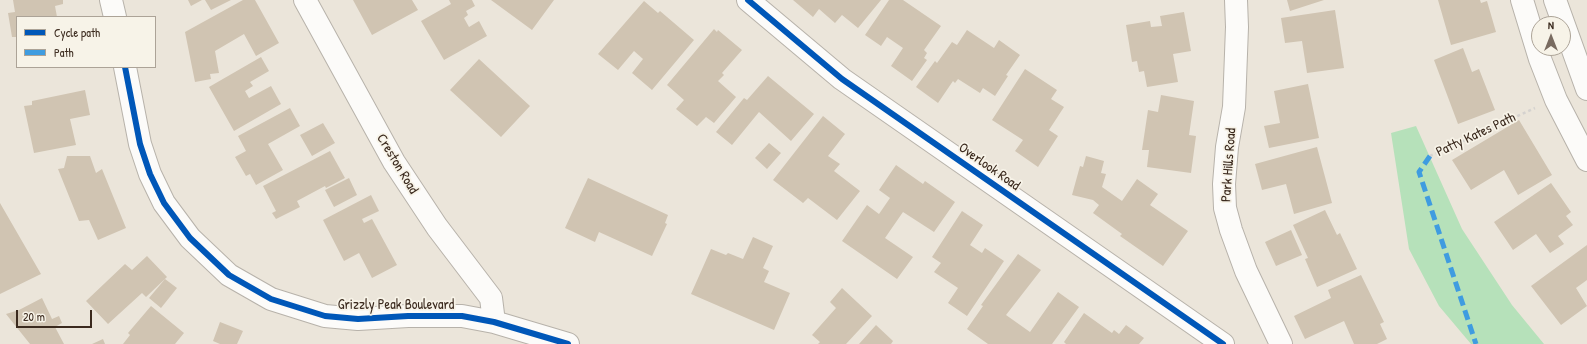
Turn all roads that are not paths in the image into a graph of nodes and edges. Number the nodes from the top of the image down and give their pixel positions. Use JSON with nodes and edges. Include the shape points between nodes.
{"nodes":[{"id":1,"x":111,"y":0,"type":"edge"},
{"id":2,"x":305,"y":0,"type":"edge"},
{"id":3,"x":748,"y":0,"type":"edge"},
{"id":4,"x":1236,"y":0,"type":"edge"},
{"id":5,"x":1522,"y":0,"type":"edge"},
{"id":6,"x":1555,"y":0,"type":"edge"},
{"id":7,"x":115,"y":16,"type":"edge"},
{"id":8,"x":1582,"y":58,"type":"edge"},
{"id":9,"x":124,"y":68,"type":"edge"},
{"id":10,"x":1587,"y":89,"type":"edge"},
{"id":11,"x":1587,"y":160,"type":"edge"},
{"id":12,"x":494,"y":322,"type":"junction"},
{"id":13,"x":568,"y":344,"type":"edge"},
{"id":14,"x":1223,"y":344,"type":"edge"},
{"id":15,"x":1281,"y":344,"type":"edge"}],
"edges":[{"from":1,"to":7,"type":"street"},
{"from":2,"to":12,"type":"street","name":"Creston Road","via":[[394,162],[437,227],[491,298]]},
{"from":3,"to":14,"type":"street","name":"Overlook Road","via":[[842,79]]},
{"from":4,"to":15,"type":"street","name":"Park Hills Road","via":[[1234,107],[1224,184],[1226,208],[1246,271]]},
{"from":5,"to":11,"type":"street","via":[[1556,100]]},
{"from":6,"to":8,"type":"street"},
{"from":8,"to":10,"type":"street"},
{"from":9,"to":12,"type":"street","name":"Grizzly Peak Boulevard","via":[[140,144],[150,174],[164,203],[190,238],[229,275],[271,299],[325,316],[358,319],[462,316]]},
{"from":12,"to":13,"type":"street","name":"Grizzly Peak Boulevard"}]}
